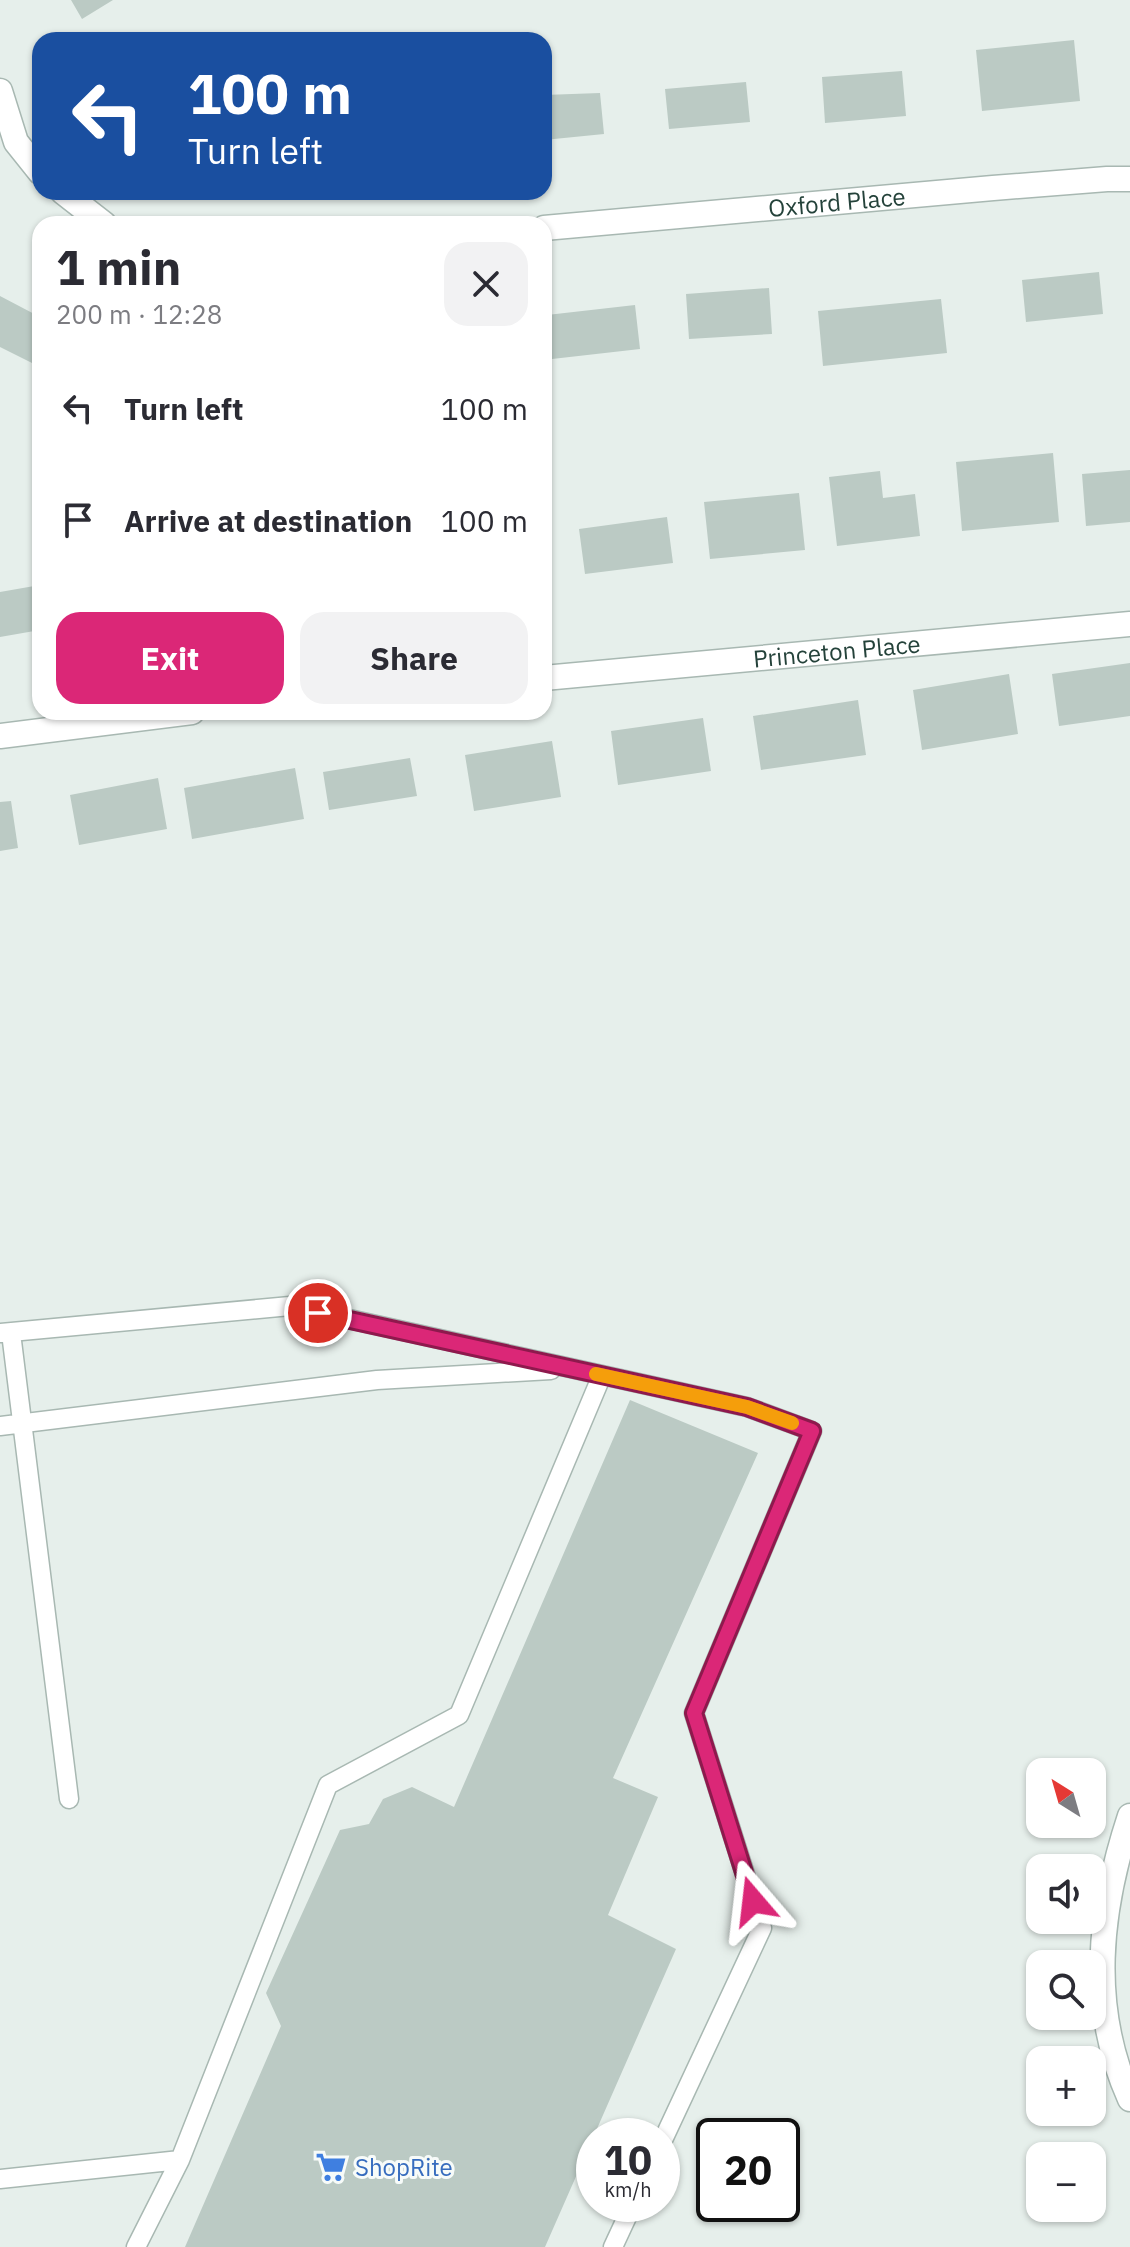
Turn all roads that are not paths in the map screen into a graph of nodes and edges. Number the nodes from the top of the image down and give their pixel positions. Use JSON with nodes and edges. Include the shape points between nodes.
{"nodes":[{"id":1,"x":0,"y":91,"type":"edge"},
{"id":2,"x":32,"y":162,"type":"edge"},
{"id":3,"x":1130,"y":179,"type":"edge"},
{"id":4,"x":73,"y":200,"type":"edge"},
{"id":5,"x":94,"y":216,"type":"edge"},
{"id":6,"x":552,"y":227,"type":"edge"},
{"id":7,"x":1130,"y":624,"type":"edge"},
{"id":8,"x":552,"y":677,"type":"edge"},
{"id":9,"x":128,"y":720,"type":"edge"},
{"id":10,"x":0,"y":736,"type":"edge"},
{"id":11,"x":4,"y":1334,"type":"edge"},
{"id":12,"x":573,"y":1369,"type":"junction"},
{"id":13,"x":602,"y":1375,"type":"junction"},
{"id":14,"x":23,"y":1424,"type":"junction"},
{"id":15,"x":0,"y":1426,"type":"edge"},
{"id":16,"x":69,"y":1799,"type":"dead end"},
{"id":17,"x":1130,"y":1816,"type":"edge"},
{"id":18,"x":1130,"y":2099,"type":"edge"},
{"id":19,"x":673,"y":2118,"type":"edge"},
{"id":20,"x":180,"y":2160,"type":"junction"},
{"id":21,"x":0,"y":2179,"type":"edge"},
{"id":22,"x":625,"y":2222,"type":"edge"},
{"id":23,"x":136,"y":2247,"type":"edge"},
{"id":24,"x":613,"y":2247,"type":"edge"}],
"edges":[{"from":1,"to":2,"type":"street","via":[[16,142]]},
{"from":3,"to":6,"type":"street","name":"Oxford Place"},
{"from":4,"to":5,"type":"street"},
{"from":7,"to":8,"type":"street","name":"Princeton Place"},
{"from":9,"to":10,"type":"street"},
{"from":11,"to":12,"type":"lane","via":[[290,1306]]},
{"from":11,"to":14,"type":"lane"},
{"from":12,"to":13,"type":"lane"},
{"from":12,"to":14,"type":"lane","via":[[377,1380]]},
{"from":13,"to":19,"type":"lane","via":[[747,1407],[812,1431],[694,1713],[762,1928]]},
{"from":13,"to":20,"type":"lane","via":[[459,1715],[328,1785]]},
{"from":14,"to":15,"type":"lane"},
{"from":14,"to":16,"type":"lane"},
{"from":17,"to":18,"type":"street","via":[[1105,1916],[1102,1980],[1107,2034]]},
{"from":20,"to":21,"type":"lane"},
{"from":20,"to":23,"type":"lane"},
{"from":22,"to":24,"type":"lane"}]}
